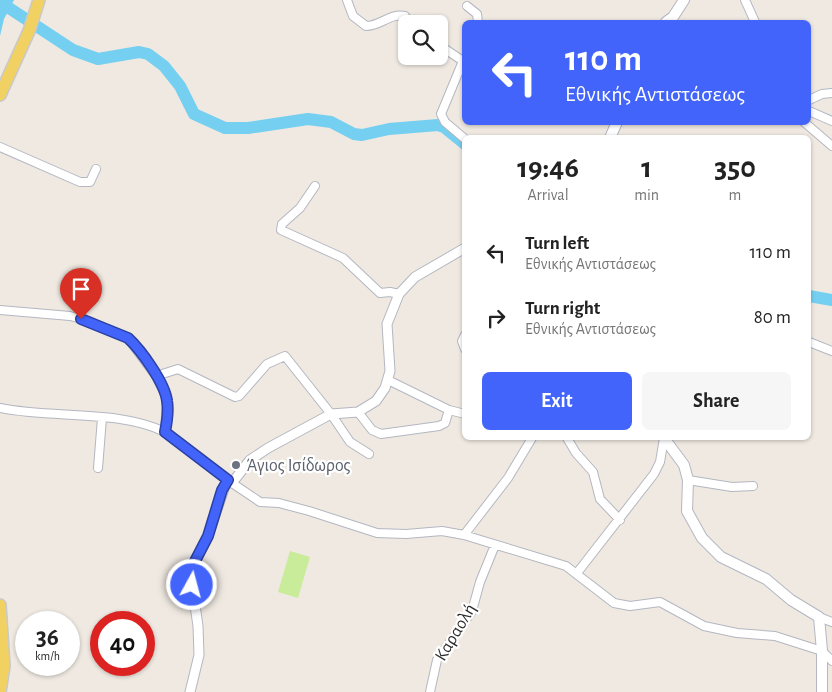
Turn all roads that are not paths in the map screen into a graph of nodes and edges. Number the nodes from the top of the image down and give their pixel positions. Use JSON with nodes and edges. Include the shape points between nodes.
{"nodes":[{"id":1,"x":39,"y":0,"type":"edge"},
{"id":2,"x":347,"y":0,"type":"edge"},
{"id":3,"x":684,"y":0,"type":"edge"},
{"id":4,"x":745,"y":0,"type":"edge"},
{"id":5,"x":467,"y":6,"type":"dead end"},
{"id":6,"x":398,"y":15,"type":"edge"},
{"id":7,"x":478,"y":20,"type":"edge"},
{"id":8,"x":669,"y":20,"type":"edge"},
{"id":9,"x":754,"y":20,"type":"edge"},
{"id":10,"x":448,"y":50,"type":"edge"},
{"id":11,"x":462,"y":57,"type":"edge"},
{"id":12,"x":462,"y":63,"type":"edge"},
{"id":13,"x":832,"y":93,"type":"edge"},
{"id":14,"x":0,"y":95,"type":"edge"},
{"id":15,"x":811,"y":99,"type":"edge"},
{"id":16,"x":811,"y":112,"type":"edge"},
{"id":17,"x":832,"y":121,"type":"edge"},
{"id":18,"x":808,"y":125,"type":"edge"},
{"id":19,"x":462,"y":136,"type":"edge"},
{"id":20,"x":832,"y":146,"type":"edge"},
{"id":21,"x":0,"y":147,"type":"edge"},
{"id":22,"x":96,"y":170,"type":"dead end"},
{"id":23,"x":315,"y":186,"type":"dead end"},
{"id":24,"x":462,"y":250,"type":"edge"},
{"id":25,"x":399,"y":294,"type":"junction"},
{"id":26,"x":0,"y":310,"type":"edge"},
{"id":27,"x":811,"y":343,"type":"edge"},
{"id":28,"x":832,"y":350,"type":"edge"},
{"id":29,"x":156,"y":376,"type":"junction"},
{"id":30,"x":388,"y":380,"type":"junction"},
{"id":31,"x":0,"y":408,"type":"edge"},
{"id":32,"x":449,"y":410,"type":"junction"},
{"id":33,"x":358,"y":412,"type":"junction"},
{"id":34,"x":462,"y":413,"type":"edge"},
{"id":35,"x":331,"y":414,"type":"junction"},
{"id":36,"x":102,"y":418,"type":"junction"},
{"id":37,"x":165,"y":432,"type":"junction"},
{"id":38,"x":531,"y":440,"type":"edge"},
{"id":39,"x":568,"y":440,"type":"edge"},
{"id":40,"x":664,"y":440,"type":"edge"},
{"id":41,"x":666,"y":440,"type":"edge"},
{"id":42,"x":369,"y":454,"type":"dead end"},
{"id":43,"x":98,"y":468,"type":"dead end"},
{"id":44,"x":688,"y":480,"type":"junction"},
{"id":45,"x":230,"y":481,"type":"junction"},
{"id":46,"x":753,"y":486,"type":"dead end"},
{"id":47,"x":620,"y":520,"type":"junction"},
{"id":48,"x":464,"y":535,"type":"junction"},
{"id":49,"x":495,"y":545,"type":"junction"},
{"id":50,"x":577,"y":573,"type":"junction"},
{"id":51,"x":0,"y":605,"type":"edge"},
{"id":52,"x":819,"y":617,"type":"junction"},
{"id":53,"x":832,"y":622,"type":"edge"},
{"id":54,"x":822,"y":651,"type":"junction"},
{"id":55,"x":832,"y":661,"type":"edge"},
{"id":56,"x":0,"y":692,"type":"edge"},
{"id":57,"x":190,"y":692,"type":"edge"},
{"id":58,"x":430,"y":692,"type":"edge"},
{"id":59,"x":822,"y":692,"type":"edge"}],
"edges":[{"from":1,"to":14,"type":"main road","via":[[29,31]]},
{"from":2,"to":6,"type":"street","via":[[353,16],[366,26]]},
{"from":3,"to":8,"type":"main road"},
{"from":4,"to":9,"type":"street"},
{"from":5,"to":7,"type":"street","via":[[477,14]]},
{"from":10,"to":11,"type":"street"},
{"from":12,"to":19,"type":"street","via":[[441,114],[445,122]]},
{"from":13,"to":15,"type":"street"},
{"from":16,"to":17,"type":"street"},
{"from":18,"to":20,"type":"street"},
{"from":21,"to":22,"type":"street","via":[[80,182],[90,182]]},
{"from":23,"to":25,"type":"street","via":[[300,208],[282,224],[281,230],[343,258],[380,293]]},
{"from":24,"to":25,"type":"street","via":[[415,277]]},
{"from":25,"to":30,"type":"street","via":[[387,324]]},
{"from":26,"to":29,"type":"street","via":[[55,314],[89,321],[128,338]]},
{"from":27,"to":28,"type":"street"},
{"from":29,"to":35,"type":"street","via":[[178,369],[235,397],[267,364],[285,356]]},
{"from":29,"to":37,"type":"street","via":[[167,398]]},
{"from":30,"to":32,"type":"street"},
{"from":30,"to":33,"type":"street","via":[[376,401]]},
{"from":31,"to":36,"type":"street","via":[[22,413]]},
{"from":32,"to":33,"type":"street","via":[[445,423],[439,426],[384,434],[372,430]]},
{"from":32,"to":34,"type":"street"},
{"from":33,"to":35,"type":"street"},
{"from":35,"to":42,"type":"street","via":[[350,442]]},
{"from":35,"to":45,"type":"street","via":[[254,457]]},
{"from":36,"to":37,"type":"street","via":[[146,424]]},
{"from":36,"to":43,"type":"street"},
{"from":37,"to":45,"type":"street"},
{"from":38,"to":48,"type":"street","via":[[508,478]]},
{"from":39,"to":47,"type":"street","via":[[593,472],[600,499]]},
{"from":40,"to":47,"type":"street","via":[[658,468]]},
{"from":41,"to":44,"type":"main road","via":[[682,460]]},
{"from":44,"to":46,"type":"street","via":[[732,487]]},
{"from":44,"to":52,"type":"main road","via":[[688,511],[696,530],[708,545],[728,561],[766,579]]},
{"from":45,"to":48,"type":"street","via":[[260,502],[279,503],[377,533]]},
{"from":45,"to":57,"type":"street","via":[[222,490],[208,536],[190,570],[199,655]]},
{"from":47,"to":50,"type":"street"},
{"from":48,"to":49,"type":"street"},
{"from":49,"to":50,"type":"street","via":[[554,562]]},
{"from":49,"to":58,"type":"street","name":"Καραολή","via":[[472,611],[437,660]]},
{"from":50,"to":54,"type":"street","via":[[614,603],[630,606],[660,602],[695,622],[717,630],[775,636]]},
{"from":51,"to":56,"type":"main road","via":[[4,657]]},
{"from":52,"to":53,"type":"street"},
{"from":52,"to":54,"type":"main road"},
{"from":54,"to":55,"type":"street"},
{"from":54,"to":59,"type":"main road"}]}
